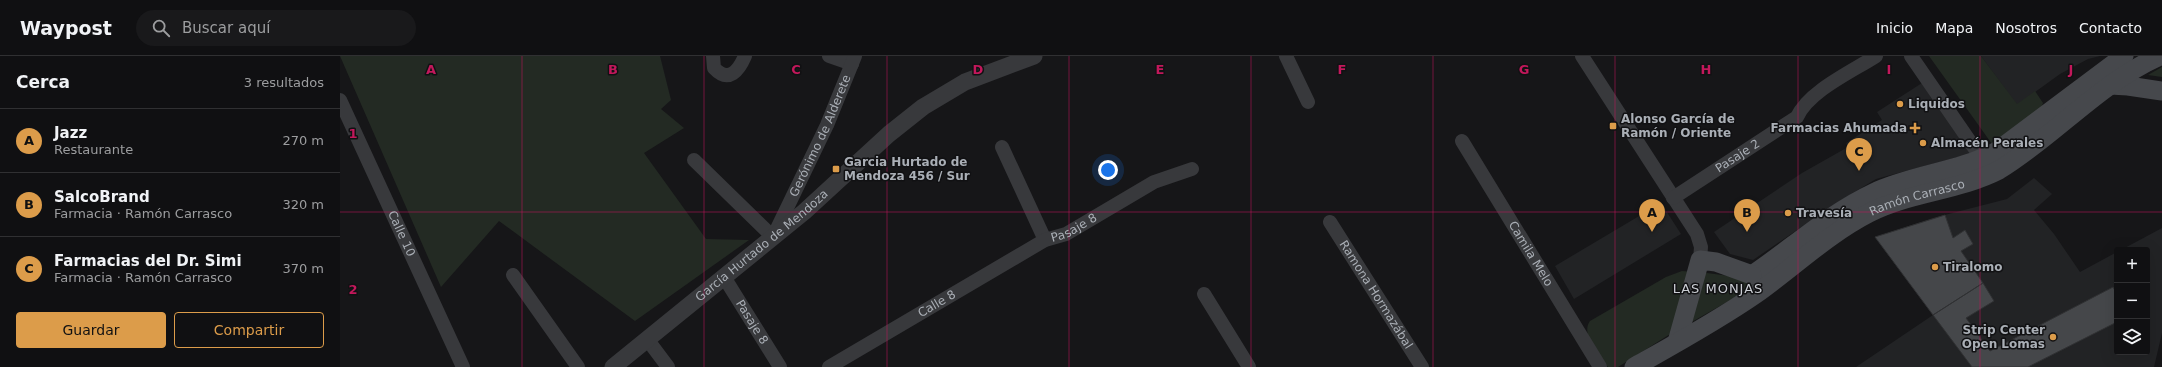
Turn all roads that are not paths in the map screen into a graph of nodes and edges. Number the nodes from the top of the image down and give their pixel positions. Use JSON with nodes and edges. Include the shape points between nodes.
{"nodes":[{"id":1,"x":713,"y":56,"type":"edge"},
{"id":2,"x":745,"y":56,"type":"edge"},
{"id":3,"x":829,"y":56,"type":"edge"},
{"id":4,"x":1286,"y":56,"type":"edge"},
{"id":5,"x":1582,"y":56,"type":"edge"},
{"id":6,"x":1876,"y":56,"type":"edge"},
{"id":7,"x":1911,"y":56,"type":"edge"},
{"id":8,"x":2124,"y":56,"type":"edge"},
{"id":9,"x":2160,"y":56,"type":"edge"},
{"id":10,"x":1025,"y":57,"type":"edge"},
{"id":11,"x":854,"y":60,"type":"edge"},
{"id":12,"x":2110,"y":85,"type":"junction"},
{"id":13,"x":2162,"y":91,"type":"edge"},
{"id":14,"x":340,"y":100,"type":"edge"},
{"id":15,"x":1308,"y":102,"type":"dead end"},
{"id":16,"x":1462,"y":141,"type":"dead end"},
{"id":17,"x":1002,"y":147,"type":"dead end"},
{"id":18,"x":1982,"y":159,"type":"junction"},
{"id":19,"x":694,"y":160,"type":"dead end"},
{"id":20,"x":1192,"y":169,"type":"dead end"},
{"id":21,"x":1673,"y":198,"type":"junction"},
{"id":22,"x":1330,"y":222,"type":"dead end"},
{"id":23,"x":773,"y":237,"type":"junction"},
{"id":24,"x":1045,"y":240,"type":"junction"},
{"id":25,"x":1700,"y":260,"type":"junction"},
{"id":26,"x":513,"y":275,"type":"dead end"},
{"id":27,"x":1752,"y":275,"type":"junction"},
{"id":28,"x":724,"y":277,"type":"junction"},
{"id":29,"x":1204,"y":294,"type":"dead end"},
{"id":30,"x":1755,"y":294,"type":"junction"},
{"id":31,"x":647,"y":339,"type":"junction"},
{"id":32,"x":1677,"y":342,"type":"junction"},
{"id":33,"x":1641,"y":365,"type":"edge"},
{"id":34,"x":463,"y":367,"type":"edge"},
{"id":35,"x":578,"y":367,"type":"edge"},
{"id":36,"x":613,"y":367,"type":"edge"},
{"id":37,"x":668,"y":367,"type":"edge"},
{"id":38,"x":780,"y":367,"type":"edge"},
{"id":39,"x":829,"y":367,"type":"edge"},
{"id":40,"x":1249,"y":367,"type":"edge"},
{"id":41,"x":1422,"y":367,"type":"edge"},
{"id":42,"x":1600,"y":367,"type":"edge"}],
"edges":[{"from":1,"to":2,"type":"street","via":[[713,65],[717,71],[731,74],[738,70]]},
{"from":3,"to":11,"type":"street"},
{"from":4,"to":15,"type":"street"},
{"from":5,"to":21,"type":"street"},
{"from":6,"to":21,"type":"street","name":"Pasaje 2","via":[[1812,97],[1797,117]]},
{"from":7,"to":18,"type":"street"},
{"from":8,"to":18,"type":"main road","name":"Ramón Carrasco","via":[[2011,142]]},
{"from":9,"to":12,"type":"main road","name":"Ramón Carrasco"},
{"from":10,"to":23,"type":"street","name":"García Hurtado de Mendoza","via":[[965,82],[923,106]]},
{"from":11,"to":23,"type":"street","name":"Gerónimo de Alderete","via":[[827,126]]},
{"from":12,"to":13,"type":"main road"},
{"from":12,"to":30,"type":"main road","name":"Ramón Carrasco","via":[[1999,170],[1983,178],[1898,201],[1870,213],[1846,227]]},
{"from":14,"to":34,"type":"street","name":"Calle 10"},
{"from":16,"to":42,"type":"street","name":"Camila Melo"},
{"from":17,"to":24,"type":"street","name":"Pasaje 8"},
{"from":18,"to":27,"type":"main road","name":"Ramón Carrasco","via":[[1874,192],[1848,206]]},
{"from":19,"to":23,"type":"street"},
{"from":20,"to":24,"type":"street","name":"Pasaje 8","via":[[1154,182],[1066,234]]},
{"from":21,"to":25,"type":"street","via":[[1699,240]]},
{"from":22,"to":41,"type":"street","name":"Ramona Hormazábal"},
{"from":23,"to":28,"type":"street","name":"García Hurtado de Mendoza"},
{"from":24,"to":39,"type":"street","name":"Calle 8"},
{"from":25,"to":27,"type":"main road","via":[[1716,262]]},
{"from":25,"to":32,"type":"main road"},
{"from":26,"to":35,"type":"street"},
{"from":27,"to":30,"type":"main road","via":[[1757,285]]},
{"from":28,"to":31,"type":"street","name":"García Hurtado de Mendoza"},
{"from":28,"to":38,"type":"street","name":"Pasaje 8"},
{"from":29,"to":40,"type":"street"},
{"from":30,"to":32,"type":"main road","name":"Ramón Carrasco"},
{"from":31,"to":36,"type":"street","name":"García Hurtado de Mendoza"},
{"from":31,"to":37,"type":"street"},
{"from":32,"to":33,"type":"main road","name":"Ramón Carrasco"}]}
